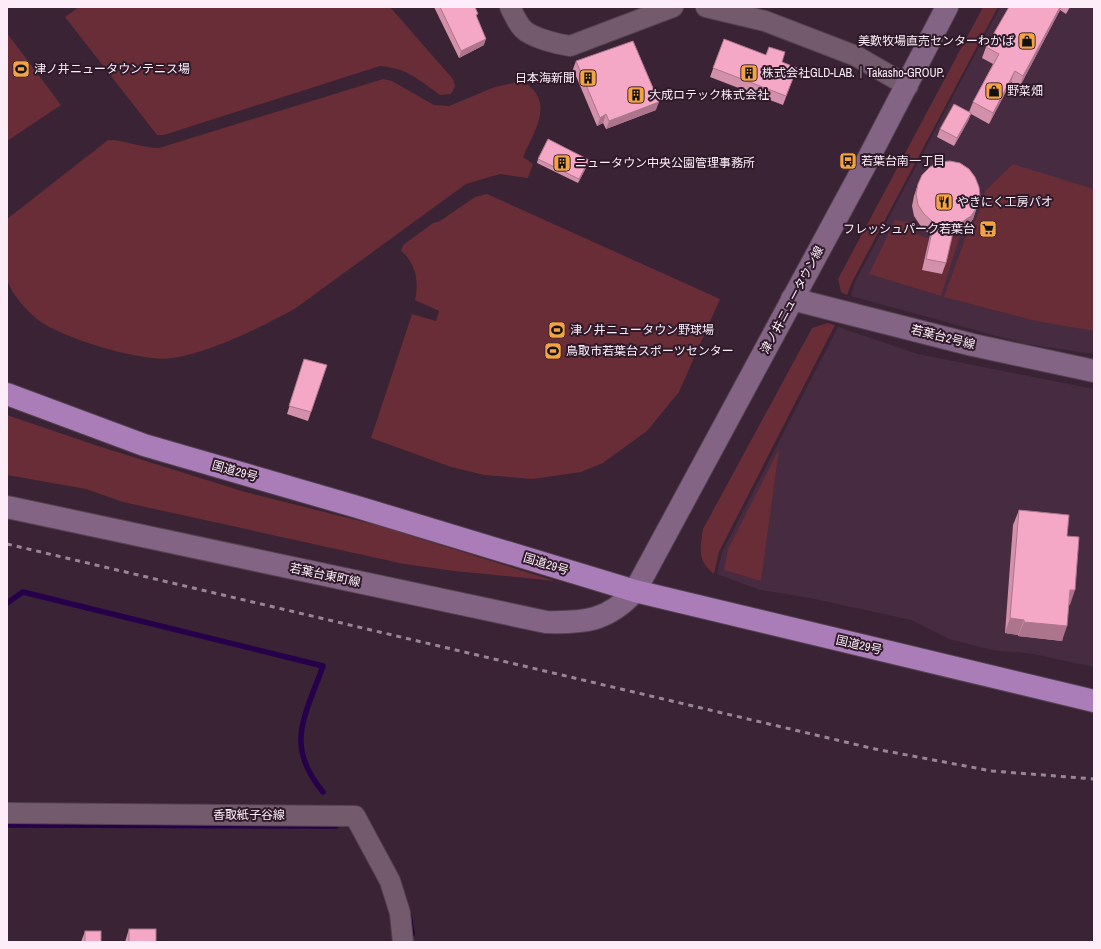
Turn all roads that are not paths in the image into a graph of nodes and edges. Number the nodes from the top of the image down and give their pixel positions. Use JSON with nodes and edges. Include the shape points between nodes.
{"nodes":[{"id":1,"x":510,"y":7,"type":"edge"},
{"id":2,"x":673,"y":7,"type":"edge"},
{"id":3,"x":706,"y":7,"type":"edge"},
{"id":4,"x":947,"y":7,"type":"edge"},
{"id":5,"x":908,"y":86,"type":"junction"},
{"id":6,"x":792,"y":299,"type":"junction"},
{"id":7,"x":1094,"y":371,"type":"edge"},
{"id":8,"x":7,"y":394,"type":"edge"},
{"id":9,"x":7,"y":506,"type":"edge"},
{"id":10,"x":635,"y":591,"type":"junction"},
{"id":11,"x":1094,"y":701,"type":"edge"},
{"id":12,"x":7,"y":813,"type":"edge"},
{"id":13,"x":403,"y":942,"type":"edge"}],
"edges":[{"from":1,"to":2,"type":"street","via":[[524,30],[556,44],[570,46]]},
{"from":3,"to":5,"type":"street","via":[[772,23],[856,56]]},
{"from":4,"to":5,"type":"street","name":"津ノ井ニュータウン線"},
{"from":5,"to":6,"type":"street","name":"津ノ井ニュータウン線"},
{"from":6,"to":7,"type":"street","name":"若葉台2号線","via":[[973,345]]},
{"from":6,"to":10,"type":"street","name":"津ノ井ニュータウン線"},
{"from":8,"to":10,"type":"highway","name":"国道29号","via":[[144,445]]},
{"from":9,"to":10,"type":"street","name":"若葉台東町線","via":[[546,622],[576,622],[601,617],[622,605]]},
{"from":10,"to":11,"type":"highway","name":"国道29号"},
{"from":12,"to":13,"type":"street","name":"香取紙子谷線","via":[[355,816],[390,881],[400,913]]}]}
